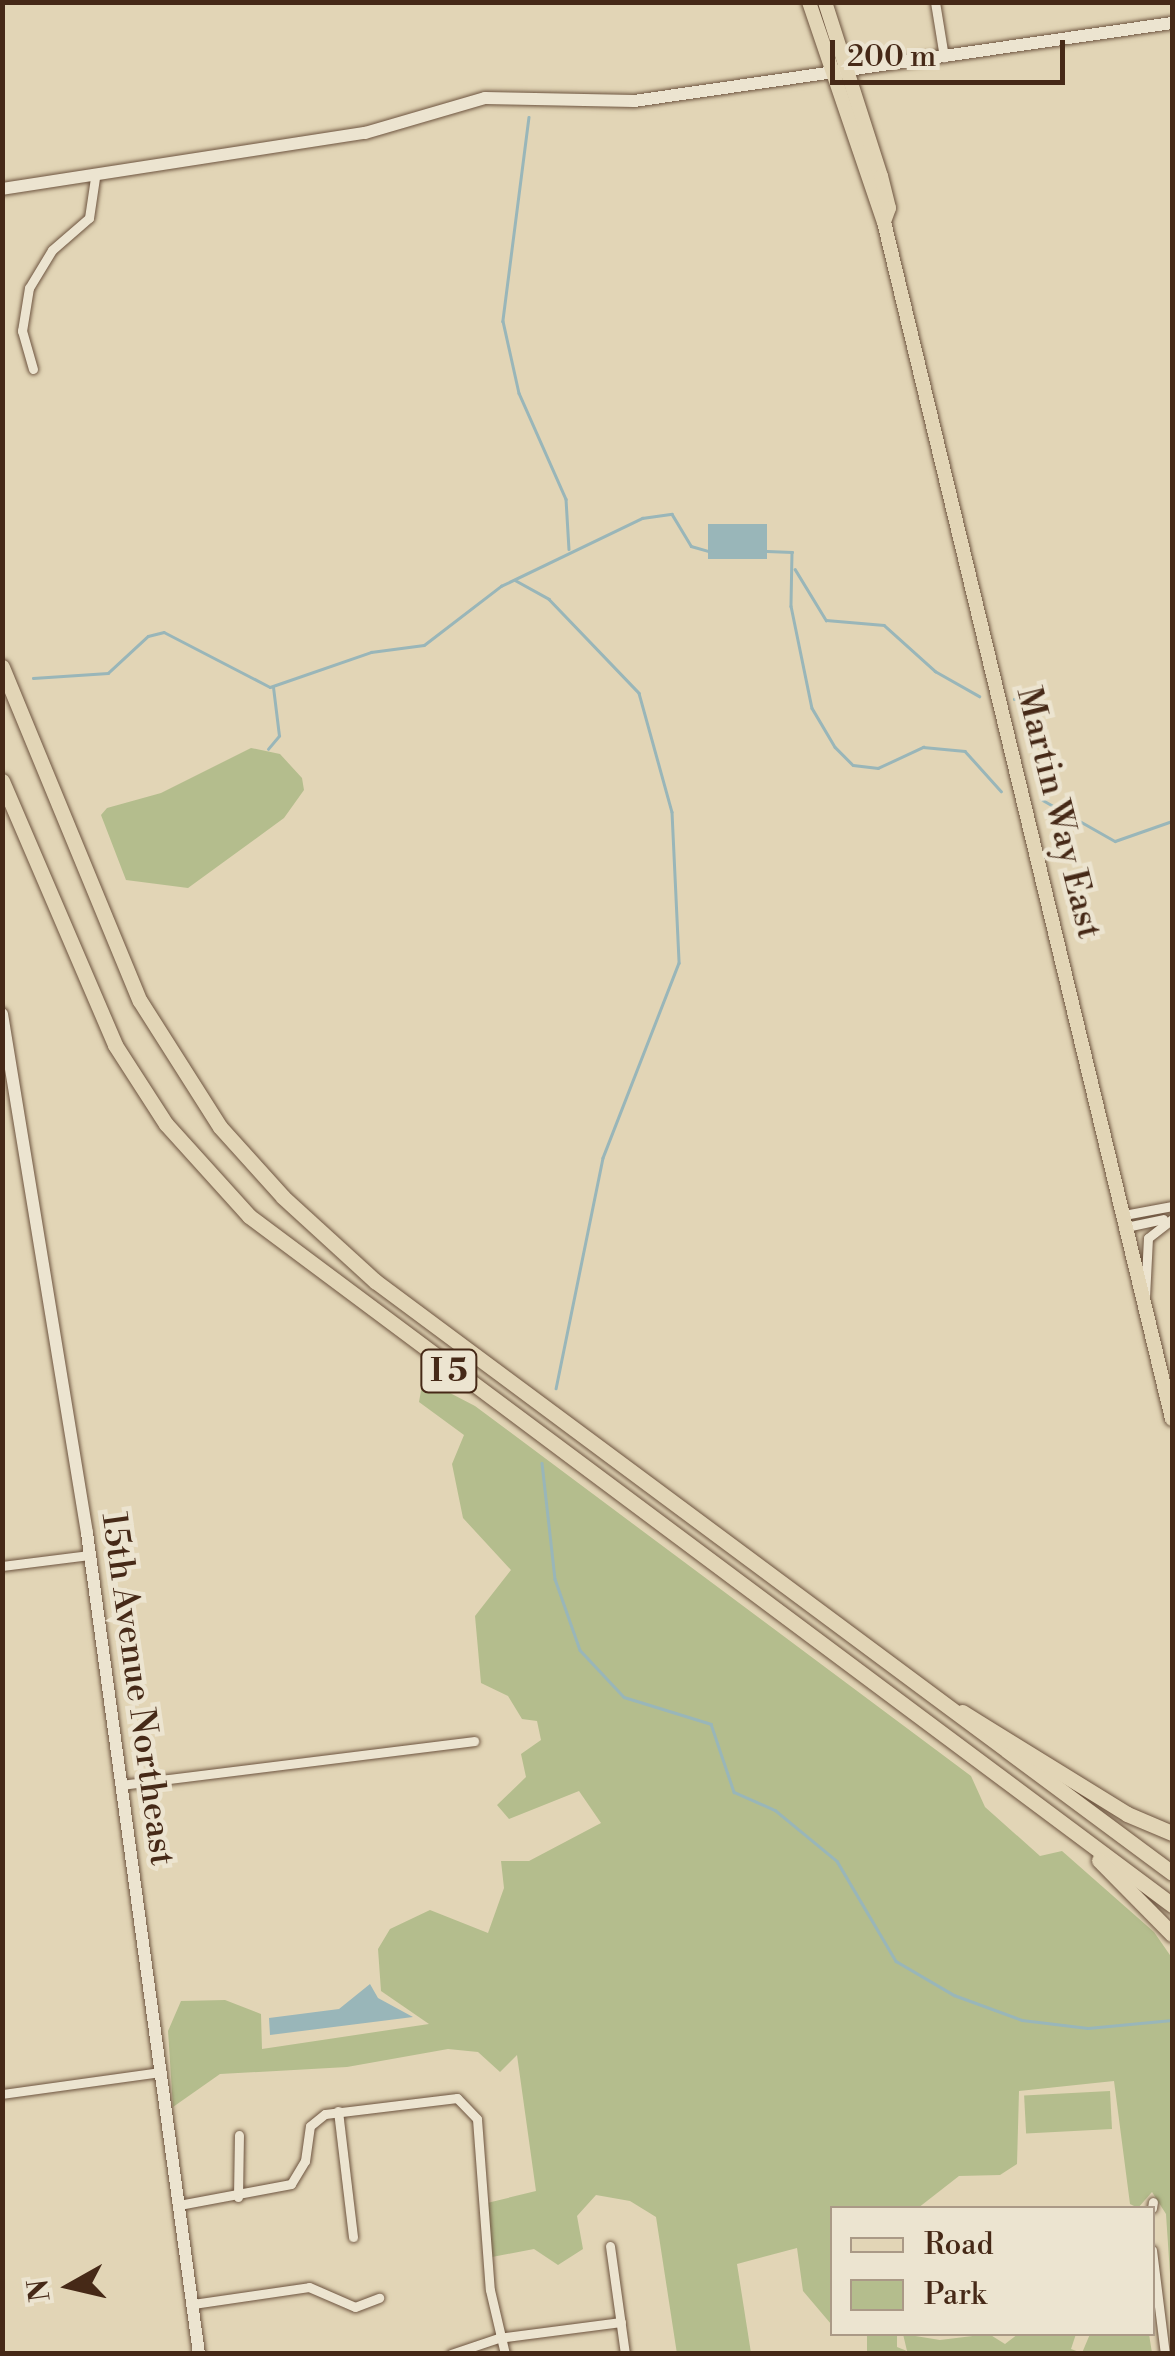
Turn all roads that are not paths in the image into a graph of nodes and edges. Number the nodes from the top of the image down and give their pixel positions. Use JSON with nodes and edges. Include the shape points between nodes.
{"nodes":[{"id":1,"x":808,"y":2,"type":"edge"},
{"id":2,"x":825,"y":2,"type":"edge"},
{"id":3,"x":935,"y":2,"type":"edge"},
{"id":4,"x":1172,"y":23,"type":"edge"},
{"id":5,"x":944,"y":57,"type":"junction"},
{"id":6,"x":842,"y":72,"type":"junction"},
{"id":7,"x":95,"y":178,"type":"junction"},
{"id":8,"x":2,"y":189,"type":"edge"},
{"id":9,"x":33,"y":369,"type":"dead end"},
{"id":10,"x":2,"y":666,"type":"edge"},
{"id":11,"x":2,"y":780,"type":"edge"},
{"id":12,"x":2,"y":1014,"type":"edge"},
{"id":13,"x":1172,"y":1206,"type":"edge"},
{"id":14,"x":1172,"y":1219,"type":"edge"},
{"id":15,"x":1125,"y":1221,"type":"junction"},
{"id":16,"x":1145,"y":1300,"type":"junction"},
{"id":17,"x":1172,"y":1419,"type":"edge"},
{"id":18,"x":89,"y":1555,"type":"junction"},
{"id":19,"x":2,"y":1566,"type":"edge"},
{"id":20,"x":953,"y":1710,"type":"junction"},
{"id":21,"x":474,"y":1741,"type":"dead end"},
{"id":22,"x":121,"y":1785,"type":"junction"},
{"id":23,"x":1060,"y":1822,"type":"junction"},
{"id":24,"x":1172,"y":1832,"type":"edge"},
{"id":25,"x":1172,"y":1873,"type":"edge"},
{"id":26,"x":1172,"y":1904,"type":"edge"},
{"id":27,"x":1172,"y":1934,"type":"edge"},
{"id":28,"x":161,"y":2072,"type":"junction"},
{"id":29,"x":2,"y":2094,"type":"edge"},
{"id":30,"x":338,"y":2111,"type":"junction"},
{"id":31,"x":239,"y":2135,"type":"dead end"},
{"id":32,"x":238,"y":2197,"type":"junction"},
{"id":33,"x":179,"y":2204,"type":"junction"},
{"id":34,"x":353,"y":2237,"type":"dead end"},
{"id":35,"x":610,"y":2246,"type":"dead end"},
{"id":36,"x":1155,"y":2274,"type":"edge"},
{"id":37,"x":378,"y":2298,"type":"dead end"},
{"id":38,"x":193,"y":2304,"type":"junction"},
{"id":39,"x":620,"y":2322,"type":"junction"},
{"id":40,"x":498,"y":2338,"type":"junction"},
{"id":41,"x":199,"y":2354,"type":"edge"},
{"id":42,"x":451,"y":2354,"type":"edge"},
{"id":43,"x":505,"y":2354,"type":"edge"},
{"id":44,"x":625,"y":2354,"type":"edge"},
{"id":45,"x":1165,"y":2354,"type":"edge"}],
"edges":[{"from":1,"to":6,"type":"main road","name":"Martin Way East"},
{"from":2,"to":6,"type":"main road","name":"Martin Way East"},
{"from":3,"to":5,"type":"street"},
{"from":4,"to":5,"type":"street"},
{"from":5,"to":6,"type":"street"},
{"from":6,"to":7,"type":"street","via":[[601,104],[506,96],[390,128]]},
{"from":6,"to":15,"type":"main road","name":"Martin Way East","via":[[889,208],[884,222]]},
{"from":7,"to":8,"type":"street"},
{"from":7,"to":9,"type":"street","via":[[90,218],[52,250],[29,288],[22,331]]},
{"from":10,"to":20,"type":"highway","number":"I 5","via":[[123,970],[194,1091],[251,1164],[375,1281]]},
{"from":11,"to":23,"type":"highway","number":"I 5","via":[[115,1045],[166,1124],[227,1194],[320,1276]]},
{"from":12,"to":18,"type":"street","name":"15th Avenue Northeast"},
{"from":13,"to":15,"type":"street"},
{"from":14,"to":15,"type":"street"},
{"from":14,"to":16,"type":"street","via":[[1148,1238]]},
{"from":15,"to":16,"type":"main road","name":"Martin Way East"},
{"from":16,"to":17,"type":"main road","name":"Martin Way East"},
{"from":18,"to":19,"type":"street"},
{"from":18,"to":22,"type":"street","name":"15th Avenue Northeast"},
{"from":20,"to":24,"type":"highway","via":[[980,1716],[1126,1814]]},
{"from":20,"to":25,"type":"highway","number":"I 5"},
{"from":21,"to":22,"type":"street"},
{"from":22,"to":28,"type":"street","name":"15th Avenue Northeast"},
{"from":23,"to":26,"type":"highway","number":"I 5"},
{"from":23,"to":27,"type":"highway"},
{"from":28,"to":29,"type":"street"},
{"from":28,"to":33,"type":"street","name":"15th Avenue Northeast"},
{"from":30,"to":32,"type":"street","via":[[310,2126],[305,2161],[290,2184]]},
{"from":30,"to":34,"type":"street"},
{"from":30,"to":40,"type":"street","via":[[445,2096],[464,2101],[477,2119]]},
{"from":31,"to":32,"type":"street"},
{"from":32,"to":33,"type":"street"},
{"from":33,"to":38,"type":"street","name":"15th Avenue Northeast"},
{"from":35,"to":39,"type":"street"},
{"from":36,"to":45,"type":"street"},
{"from":37,"to":38,"type":"street","via":[[355,2307],[309,2288]]},
{"from":38,"to":41,"type":"street","name":"15th Avenue Northeast"},
{"from":39,"to":40,"type":"street"},
{"from":39,"to":44,"type":"street"},
{"from":40,"to":42,"type":"street"},
{"from":40,"to":43,"type":"street"}]}
